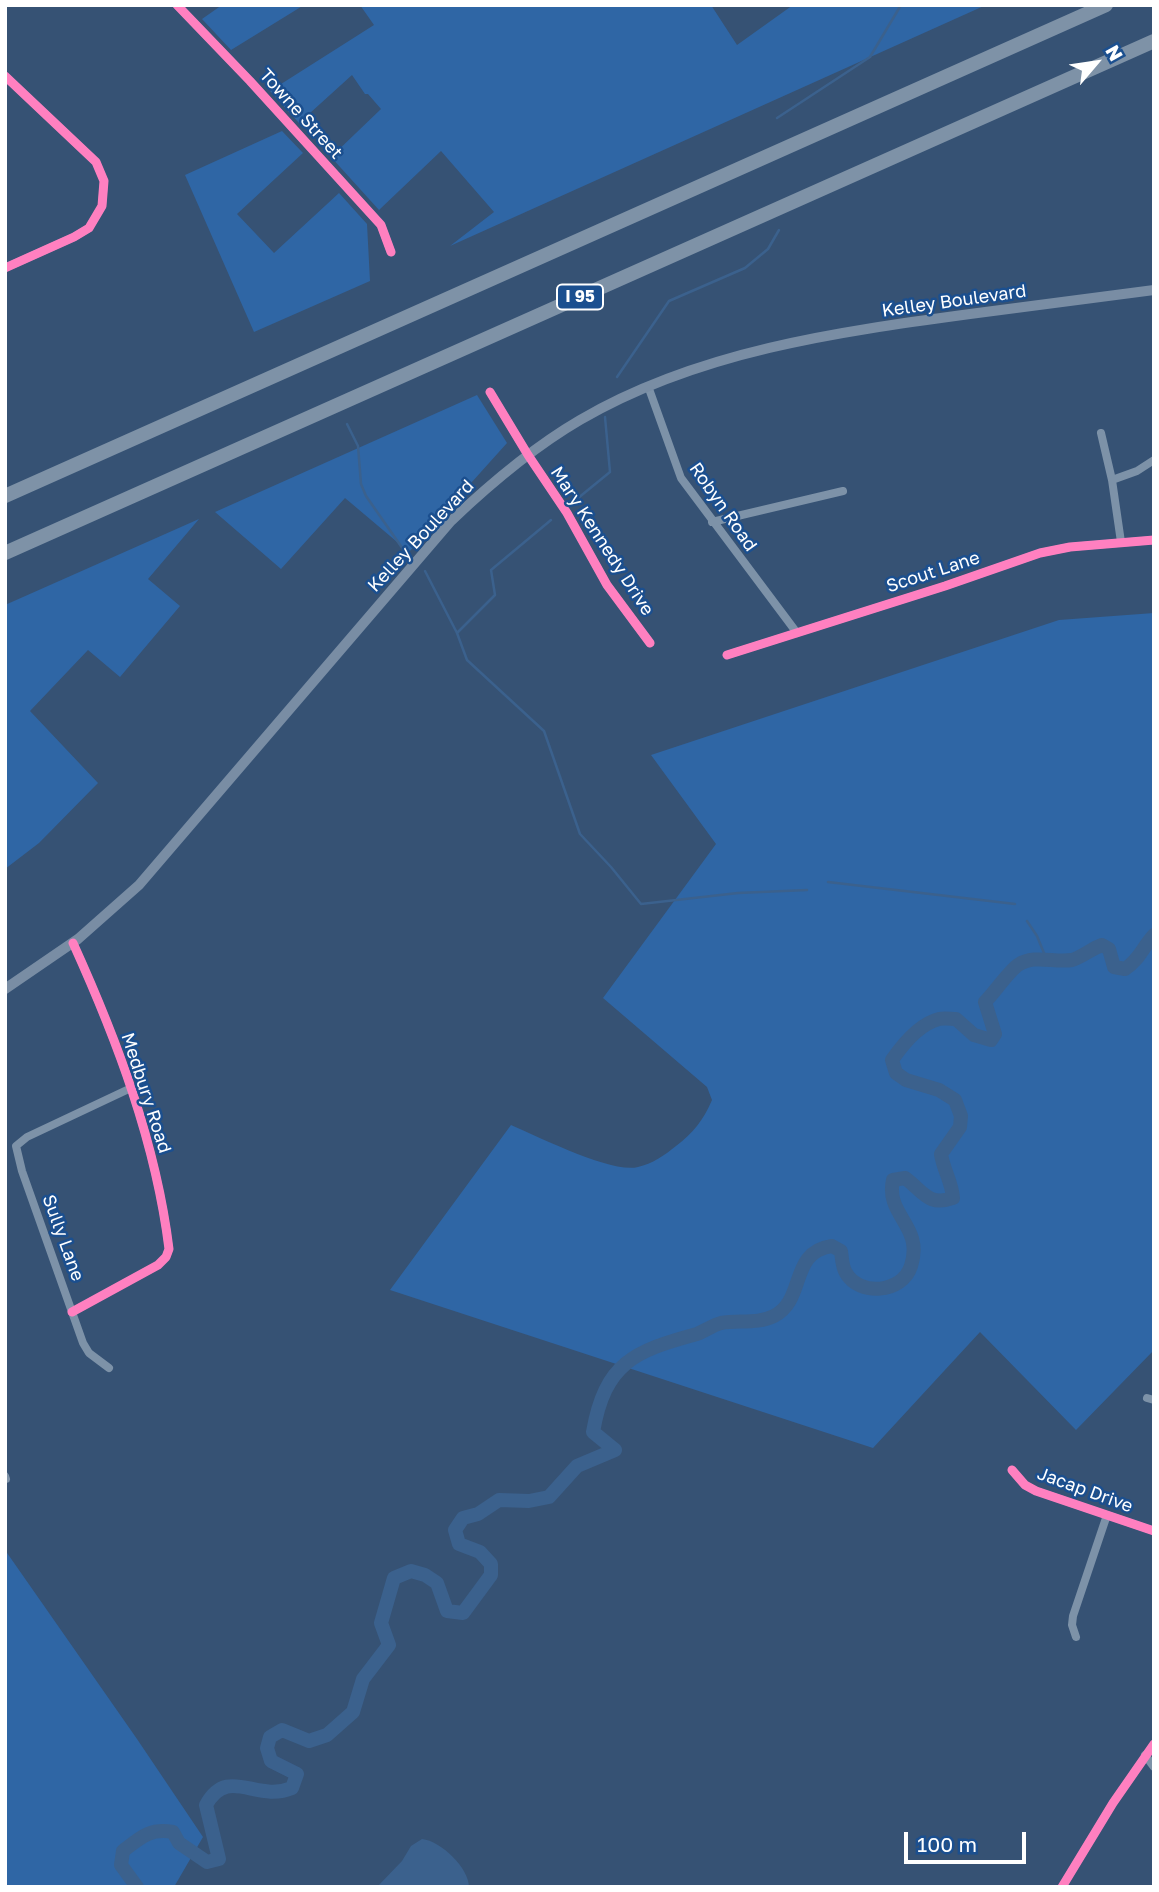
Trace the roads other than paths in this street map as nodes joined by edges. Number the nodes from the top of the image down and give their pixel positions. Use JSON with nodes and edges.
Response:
{"nodes":[{"id":1,"x":177,"y":5,"type":"edge"},
{"id":2,"x":1106,"y":5,"type":"edge"},
{"id":3,"x":1154,"y":41,"type":"edge"},
{"id":4,"x":5,"y":76,"type":"edge"},
{"id":5,"x":391,"y":252,"type":"dead end"},
{"id":6,"x":5,"y":268,"type":"edge"},
{"id":7,"x":1154,"y":290,"type":"edge"},
{"id":8,"x":648,"y":386,"type":"junction"},
{"id":9,"x":490,"y":392,"type":"dead end"},
{"id":10,"x":1101,"y":433,"type":"dead end"},
{"id":11,"x":528,"y":455,"type":"junction"},
{"id":12,"x":1154,"y":460,"type":"edge"},
{"id":13,"x":1112,"y":480,"type":"junction"},
{"id":14,"x":844,"y":491,"type":"dead end"},
{"id":15,"x":5,"y":496,"type":"edge"},
{"id":16,"x":712,"y":522,"type":"junction"},
{"id":17,"x":1154,"y":540,"type":"edge"},
{"id":18,"x":1121,"y":542,"type":"junction"},
{"id":19,"x":5,"y":553,"type":"edge"},
{"id":20,"x":797,"y":633,"type":"junction"},
{"id":21,"x":650,"y":643,"type":"dead end"},
{"id":22,"x":727,"y":655,"type":"dead end"},
{"id":23,"x":73,"y":943,"type":"junction"},
{"id":24,"x":5,"y":989,"type":"edge"},
{"id":25,"x":131,"y":1088,"type":"junction"},
{"id":26,"x":72,"y":1312,"type":"junction"},
{"id":27,"x":109,"y":1368,"type":"dead end"},
{"id":28,"x":1012,"y":1470,"type":"dead end"},
{"id":29,"x":1107,"y":1515,"type":"junction"},
{"id":30,"x":1154,"y":1531,"type":"edge"},
{"id":31,"x":1076,"y":1637,"type":"dead end"},
{"id":32,"x":1154,"y":1744,"type":"edge"},
{"id":33,"x":1145,"y":1755,"type":"junction"},
{"id":34,"x":1154,"y":1767,"type":"edge"},
{"id":35,"x":1062,"y":1887,"type":"edge"}],
"edges":[{"from":1,"to":5,"type":"street","name":"Towne Street"},
{"from":2,"to":15,"type":"highway"},
{"from":3,"to":19,"type":"highway","number":"I 95"},
{"from":4,"to":6,"type":"street"},
{"from":7,"to":8,"type":"main road","name":"Kelley Boulevard"},
{"from":8,"to":11,"type":"main road","name":"Kelley Boulevard"},
{"from":8,"to":16,"type":"street","name":"Robyn Road"},
{"from":9,"to":11,"type":"street"},
{"from":10,"to":13,"type":"street"},
{"from":11,"to":21,"type":"street","name":"Mary Kennedy Drive"},
{"from":11,"to":23,"type":"main road","name":"Kelley Boulevard"},
{"from":12,"to":13,"type":"street"},
{"from":13,"to":18,"type":"street"},
{"from":14,"to":16,"type":"street"},
{"from":16,"to":20,"type":"street","name":"Robyn Road"},
{"from":17,"to":18,"type":"street","name":"Scout Lane"},
{"from":18,"to":20,"type":"street","name":"Scout Lane"},
{"from":20,"to":22,"type":"street","name":"Scout Lane"},
{"from":23,"to":24,"type":"main road","name":"Kelley Boulevard"},
{"from":23,"to":25,"type":"street","name":"Medbury Road"},
{"from":25,"to":26,"type":"street","name":"Medbury Road"},
{"from":25,"to":26,"type":"street","name":"Sully Lane"},
{"from":26,"to":27,"type":"street","name":"Sully Lane"},
{"from":28,"to":29,"type":"street","name":"Jacap Drive"},
{"from":29,"to":30,"type":"street","name":"Jacap Drive"},
{"from":29,"to":31,"type":"street"},
{"from":32,"to":33,"type":"street"},
{"from":33,"to":34,"type":"street"},
{"from":33,"to":35,"type":"street"}]}
